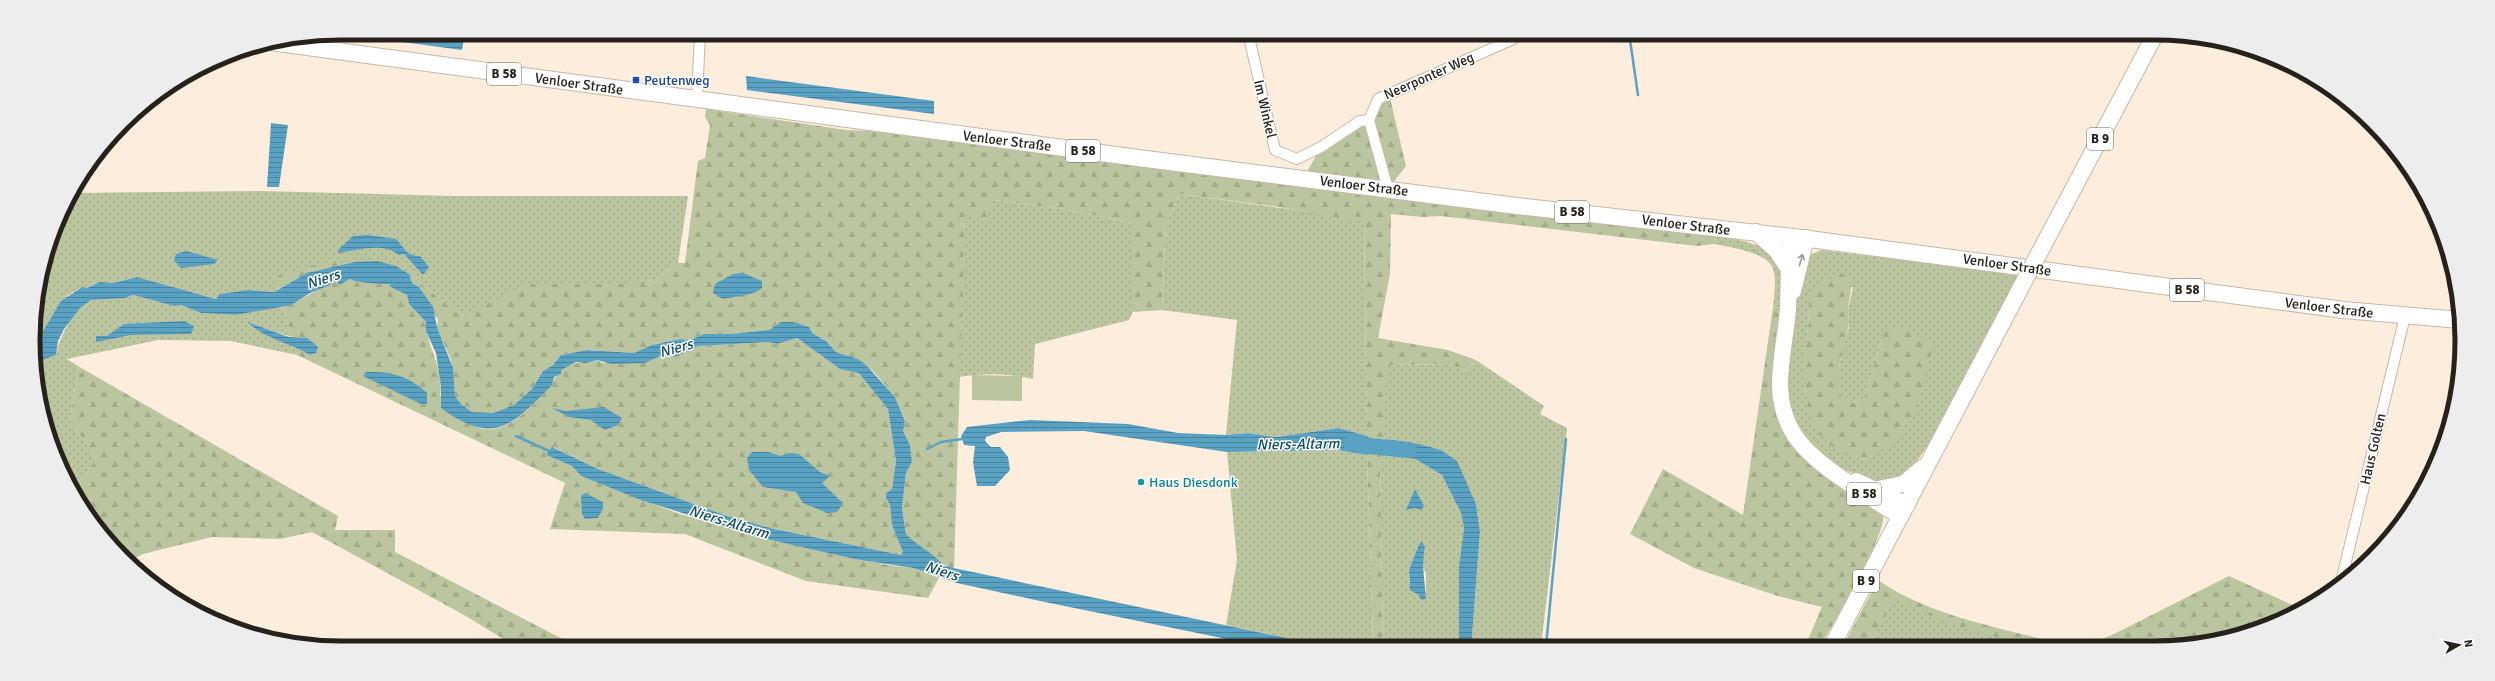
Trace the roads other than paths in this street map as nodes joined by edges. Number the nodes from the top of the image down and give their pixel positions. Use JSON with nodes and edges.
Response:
{"nodes":[{"id":1,"x":700,"y":40,"type":"edge"},
{"id":2,"x":1250,"y":40,"type":"edge"},
{"id":3,"x":1511,"y":40,"type":"edge"},
{"id":4,"x":2152,"y":40,"type":"edge"},
{"id":5,"x":312,"y":42,"type":"edge"},
{"id":6,"x":697,"y":98,"type":"junction"},
{"id":7,"x":1370,"y":120,"type":"junction"},
{"id":8,"x":1388,"y":189,"type":"junction"},
{"id":9,"x":1756,"y":232,"type":"junction"},
{"id":10,"x":1799,"y":238,"type":"junction"},
{"id":11,"x":1787,"y":266,"type":"junction"},
{"id":12,"x":1788,"y":308,"type":"junction"},
{"id":13,"x":2405,"y":316,"type":"junction"},
{"id":14,"x":2454,"y":320,"type":"edge"},
{"id":15,"x":1928,"y":463,"type":"junction"},
{"id":16,"x":1829,"y":470,"type":"junction"},
{"id":17,"x":1878,"y":489,"type":"junction"},
{"id":18,"x":1904,"y":510,"type":"junction"},
{"id":19,"x":2343,"y":574,"type":"edge"},
{"id":20,"x":1835,"y":641,"type":"edge"}],
"edges":[{"from":1,"to":6,"type":"street"},
{"from":2,"to":7,"type":"street","name":"Im Winkel"},
{"from":3,"to":7,"type":"street","name":"Neerponter Weg"},
{"from":4,"to":15,"type":"main road","number":"B 9","bridge":true},
{"from":5,"to":6,"type":"main road","name":"Venloer Straße","number":"B 58"},
{"from":6,"to":8,"type":"main road","name":"Venloer Straße","number":"B 58"},
{"from":7,"to":8,"type":"street"},
{"from":8,"to":9,"type":"main road","name":"Venloer Straße","number":"B 58"},
{"from":9,"to":10,"type":"main road","name":"Venloer Straße","number":"B 58"},
{"from":9,"to":11,"type":"main road"},
{"from":10,"to":11,"type":"main road","number":"B 58"},
{"from":12,"to":10,"type":"main road","number":"B 58","one_way":true},
{"from":10,"to":13,"type":"main road","name":"Venloer Straße","number":"B 58"},
{"from":11,"to":12,"type":"main road","number":"B 58"},
{"from":12,"to":16,"type":"main road","number":"B 58"},
{"from":13,"to":14,"type":"main road","name":"Venloer Straße","number":"B 58"},
{"from":13,"to":19,"type":"street","name":"Haus Golten"},
{"from":15,"to":17,"type":"main road"},
{"from":15,"to":18,"type":"main road","number":"B 9"},
{"from":16,"to":17,"type":"main road","number":"B 58"},
{"from":16,"to":18,"type":"main road","number":"B 58"},
{"from":17,"to":18,"type":"main road","number":"B 58"},
{"from":18,"to":20,"type":"main road","number":"B 9"}]}
